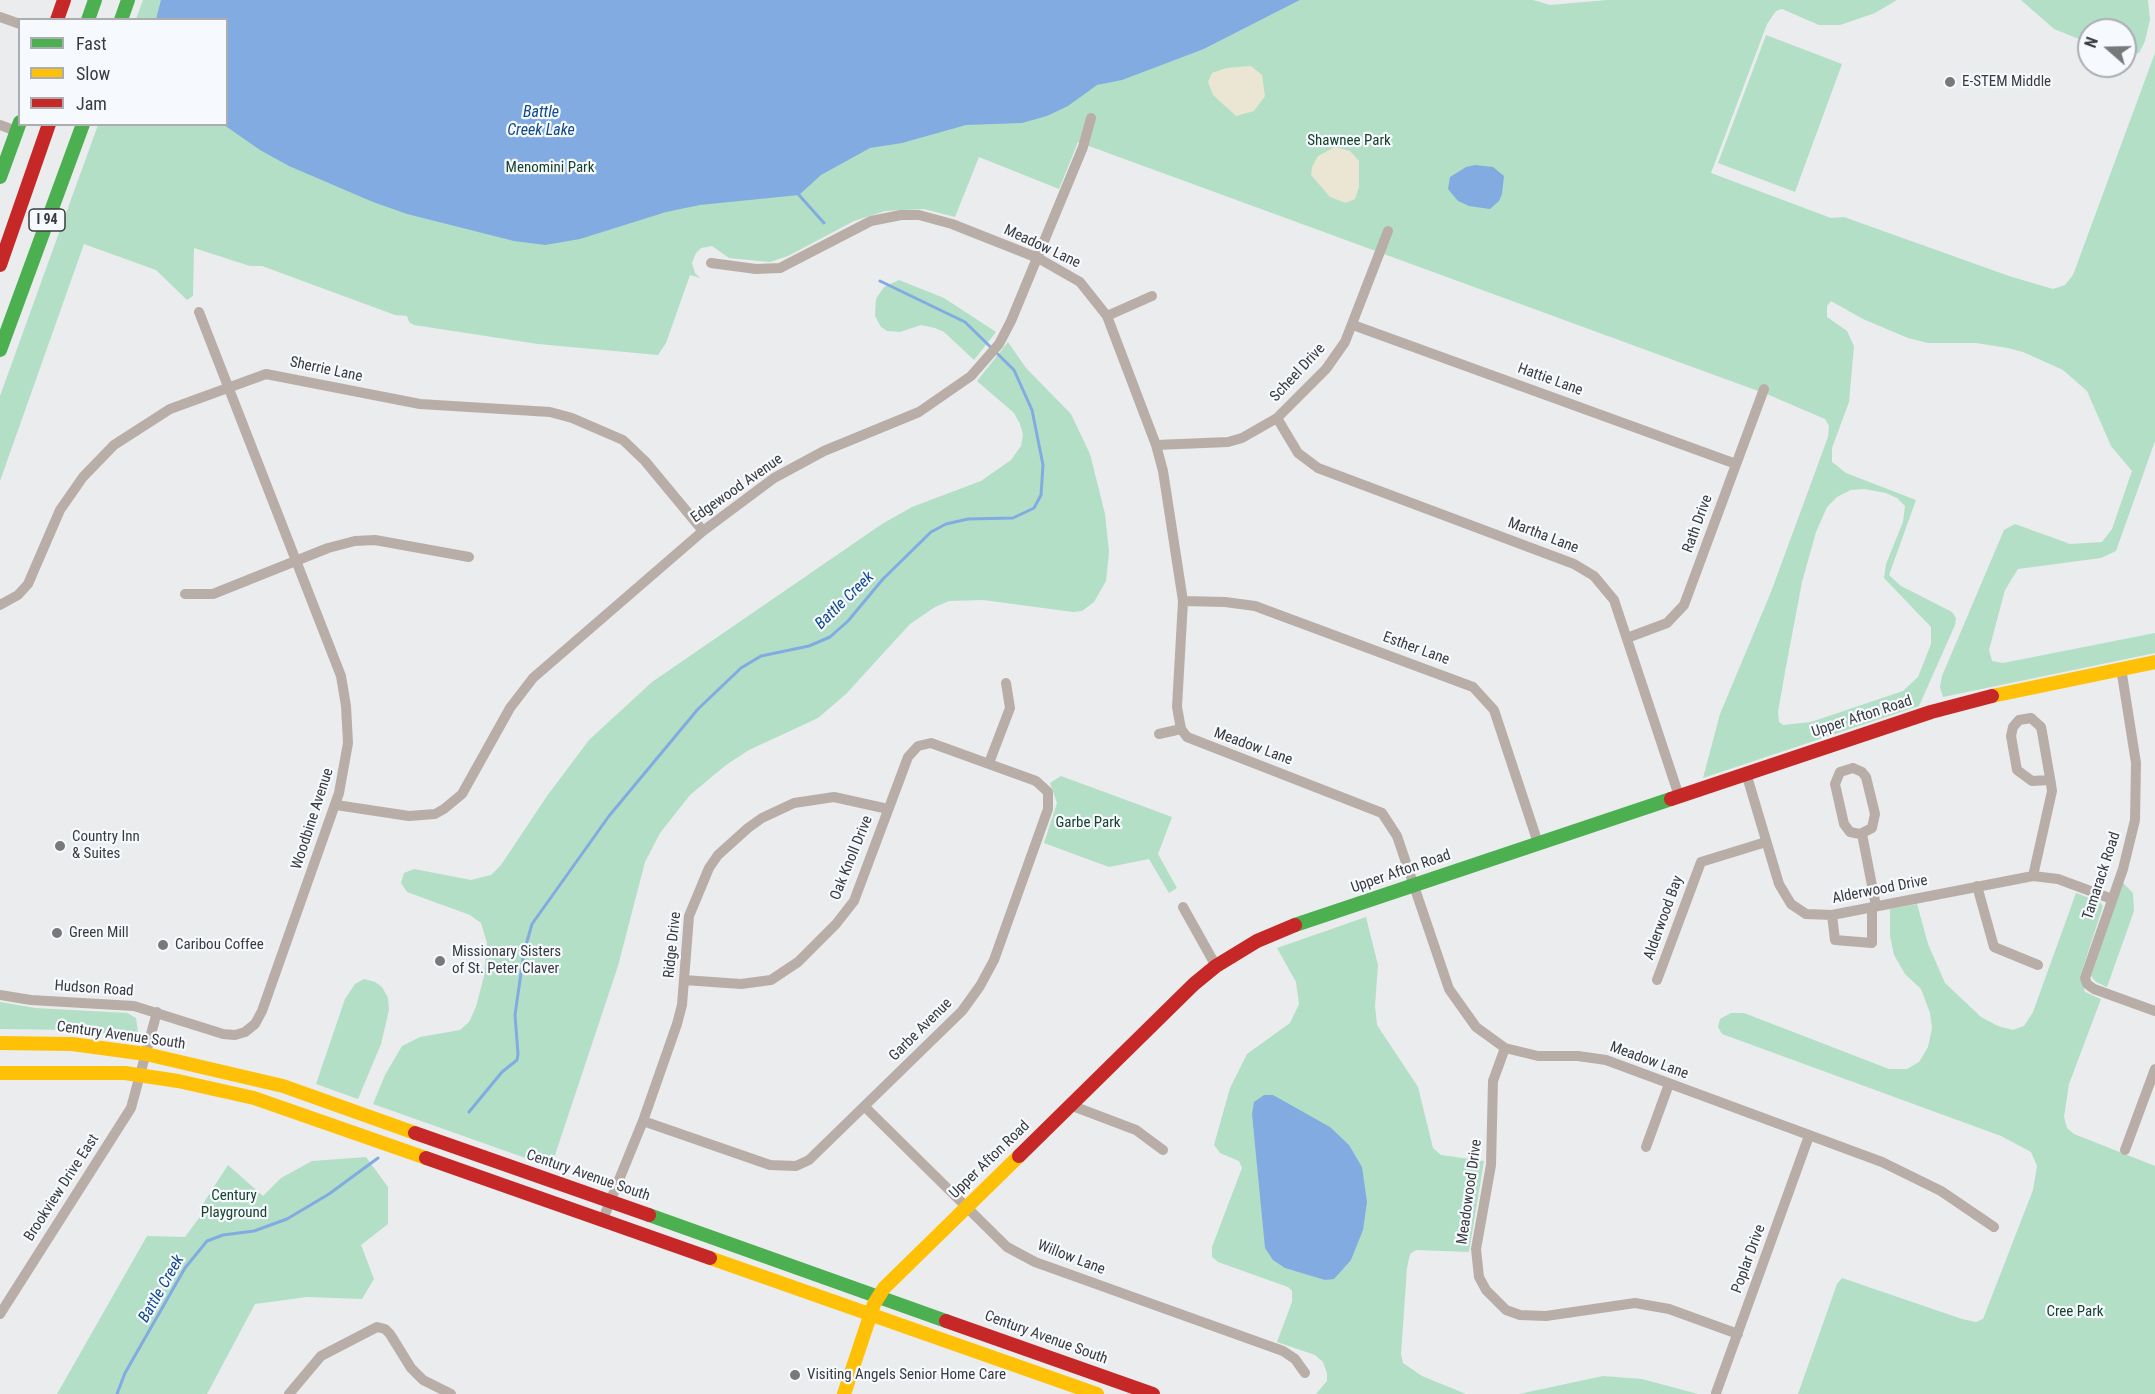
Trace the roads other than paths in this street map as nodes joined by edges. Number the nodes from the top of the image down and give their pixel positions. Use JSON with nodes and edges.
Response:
{"nodes":[{"id":1,"x":64,"y":0,"type":"edge"},
{"id":2,"x":95,"y":0,"type":"edge"},
{"id":3,"x":128,"y":0,"type":"edge"},
{"id":4,"x":0,"y":17,"type":"edge"},
{"id":5,"x":58,"y":18,"type":"edge"},
{"id":6,"x":89,"y":18,"type":"edge"},
{"id":7,"x":122,"y":18,"type":"edge"},
{"id":8,"x":18,"y":23,"type":"edge"},
{"id":9,"x":1091,"y":118,"type":"dead end"},
{"id":10,"x":0,"y":125,"type":"edge"},
{"id":11,"x":48,"y":126,"type":"edge"},
{"id":12,"x":82,"y":126,"type":"edge"},
{"id":13,"x":18,"y":127,"type":"edge"},
{"id":14,"x":0,"y":177,"type":"edge"},
{"id":15,"x":1388,"y":231,"type":"dead end"},
{"id":16,"x":1038,"y":258,"type":"junction"},
{"id":17,"x":711,"y":263,"type":"dead end"},
{"id":18,"x":0,"y":265,"type":"edge"},
{"id":19,"x":1152,"y":296,"type":"dead end"},
{"id":20,"x":199,"y":312,"type":"dead end"},
{"id":21,"x":1107,"y":316,"type":"junction"},
{"id":22,"x":1353,"y":325,"type":"junction"},
{"id":23,"x":0,"y":350,"type":"edge"},
{"id":24,"x":227,"y":387,"type":"junction"},
{"id":25,"x":1764,"y":389,"type":"dead end"},
{"id":26,"x":1277,"y":418,"type":"junction"},
{"id":27,"x":1156,"y":445,"type":"junction"},
{"id":28,"x":1736,"y":464,"type":"junction"},
{"id":29,"x":703,"y":531,"type":"junction"},
{"id":30,"x":469,"y":557,"type":"dead end"},
{"id":31,"x":296,"y":561,"type":"junction"},
{"id":32,"x":185,"y":594,"type":"dead end"},
{"id":33,"x":1183,"y":601,"type":"junction"},
{"id":34,"x":0,"y":605,"type":"edge"},
{"id":35,"x":1627,"y":638,"type":"junction"},
{"id":36,"x":2155,"y":662,"type":"edge"},
{"id":37,"x":2121,"y":668,"type":"junction"},
{"id":38,"x":1006,"y":683,"type":"dead end"},
{"id":39,"x":1180,"y":729,"type":"junction"},
{"id":40,"x":1158,"y":734,"type":"dead end"},
{"id":41,"x":989,"y":763,"type":"junction"},
{"id":42,"x":1746,"y":773,"type":"junction"},
{"id":43,"x":2050,"y":780,"type":"junction"},
{"id":44,"x":1679,"y":796,"type":"junction"},
{"id":45,"x":336,"y":804,"type":"junction"},
{"id":46,"x":888,"y":809,"type":"junction"},
{"id":47,"x":1862,"y":834,"type":"junction"},
{"id":48,"x":1766,"y":842,"type":"junction"},
{"id":49,"x":1538,"y":843,"type":"junction"},
{"id":50,"x":2033,"y":876,"type":"junction"},
{"id":51,"x":1414,"y":885,"type":"junction"},
{"id":52,"x":1977,"y":886,"type":"junction"},
{"id":53,"x":2112,"y":899,"type":"junction"},
{"id":54,"x":1874,"y":906,"type":"junction"},
{"id":55,"x":1183,"y":907,"type":"dead end"},
{"id":56,"x":1832,"y":915,"type":"junction"},
{"id":57,"x":2038,"y":965,"type":"dead end"},
{"id":58,"x":1216,"y":966,"type":"junction"},
{"id":59,"x":684,"y":980,"type":"junction"},
{"id":60,"x":1657,"y":980,"type":"dead end"},
{"id":61,"x":0,"y":995,"type":"edge"},
{"id":62,"x":2155,"y":1011,"type":"edge"},
{"id":63,"x":157,"y":1012,"type":"junction"},
{"id":64,"x":0,"y":1043,"type":"edge"},
{"id":65,"x":1505,"y":1048,"type":"junction"},
{"id":66,"x":146,"y":1053,"type":"junction"},
{"id":67,"x":2155,"y":1069,"type":"edge"},
{"id":68,"x":0,"y":1073,"type":"edge"},
{"id":69,"x":141,"y":1075,"type":"junction"},
{"id":70,"x":1669,"y":1084,"type":"junction"},
{"id":71,"x":1070,"y":1105,"type":"junction"},
{"id":72,"x":865,"y":1107,"type":"junction"},
{"id":73,"x":643,"y":1121,"type":"junction"},
{"id":74,"x":1809,"y":1136,"type":"junction"},
{"id":75,"x":1646,"y":1147,"type":"dead end"},
{"id":76,"x":1163,"y":1150,"type":"dead end"},
{"id":77,"x":2125,"y":1150,"type":"dead end"},
{"id":78,"x":610,"y":1201,"type":"junction"},
{"id":79,"x":965,"y":1208,"type":"junction"},
{"id":80,"x":603,"y":1219,"type":"junction"},
{"id":81,"x":1994,"y":1227,"type":"dead end"},
{"id":82,"x":878,"y":1296,"type":"junction"},
{"id":83,"x":871,"y":1312,"type":"junction"},
{"id":84,"x":0,"y":1314,"type":"edge"},
{"id":85,"x":1738,"y":1334,"type":"junction"},
{"id":86,"x":1305,"y":1374,"type":"dead end"},
{"id":87,"x":1716,"y":1393,"type":"edge"},
{"id":88,"x":289,"y":1394,"type":"edge"},
{"id":89,"x":451,"y":1394,"type":"edge"},
{"id":90,"x":844,"y":1394,"type":"edge"},
{"id":91,"x":1097,"y":1394,"type":"edge"},
{"id":92,"x":1153,"y":1394,"type":"edge"}],
"edges":[{"from":1,"to":5,"type":"main road"},
{"from":2,"to":6,"type":"main road"},
{"from":3,"to":7,"type":"main road"},
{"from":4,"to":8,"type":"street"},
{"from":9,"to":16,"type":"street","name":"Edgewood Avenue"},
{"from":10,"to":13,"type":"street"},
{"from":11,"to":18,"type":"main road","number":"I 94"},
{"from":12,"to":23,"type":"main road","number":"I 94"},
{"from":13,"to":14,"type":"main road"},
{"from":15,"to":22,"type":"street","name":"Scheel Drive"},
{"from":16,"to":17,"type":"street","name":"Meadow Lane"},
{"from":16,"to":21,"type":"street","name":"Meadow Lane"},
{"from":16,"to":29,"type":"street","name":"Edgewood Avenue"},
{"from":19,"to":21,"type":"street"},
{"from":20,"to":24,"type":"street","name":"Woodbine Avenue"},
{"from":21,"to":27,"type":"street","name":"Meadow Lane"},
{"from":22,"to":26,"type":"street","name":"Scheel Drive"},
{"from":22,"to":28,"type":"street","name":"Hattie Lane"},
{"from":24,"to":29,"type":"street","name":"Sherrie Lane"},
{"from":24,"to":31,"type":"street","name":"Woodbine Avenue"},
{"from":24,"to":34,"type":"street","name":"Sherrie Lane"},
{"from":25,"to":28,"type":"street","name":"Rath Drive"},
{"from":26,"to":27,"type":"street","name":"Scheel Drive"},
{"from":26,"to":35,"type":"street","name":"Martha Lane"},
{"from":27,"to":33,"type":"street","name":"Meadow Lane"},
{"from":28,"to":35,"type":"street","name":"Rath Drive"},
{"from":29,"to":45,"type":"street","name":"Edgewood Avenue"},
{"from":30,"to":31,"type":"street"},
{"from":31,"to":32,"type":"street"},
{"from":31,"to":45,"type":"street","name":"Woodbine Avenue"},
{"from":33,"to":39,"type":"street","name":"Meadow Lane"},
{"from":33,"to":49,"type":"street","name":"Esther Lane"},
{"from":35,"to":44,"type":"street","name":"Martha Lane"},
{"from":36,"to":37,"type":"main road","name":"Upper Afton Road"},
{"from":37,"to":42,"type":"main road","name":"Upper Afton Road"},
{"from":37,"to":53,"type":"street","name":"Tamarack Road"},
{"from":38,"to":41,"type":"street"},
{"from":39,"to":40,"type":"street"},
{"from":39,"to":51,"type":"street","name":"Meadow Lane"},
{"from":41,"to":46,"type":"street","name":"Oak Knoll Drive"},
{"from":41,"to":72,"type":"street","name":"Garbe Avenue"},
{"from":42,"to":44,"type":"main road","name":"Upper Afton Road"},
{"from":42,"to":48,"type":"street","name":"Alderwood Drive"},
{"from":43,"to":43,"type":"street"},
{"from":43,"to":50,"type":"street"},
{"from":44,"to":49,"type":"main road","name":"Upper Afton Road"},
{"from":45,"to":63,"type":"street","name":"Woodbine Avenue"},
{"from":46,"to":59,"type":"street","name":"Oak Knoll Drive"},
{"from":46,"to":59,"type":"street","name":"Ridge Drive"},
{"from":47,"to":47,"type":"street"},
{"from":47,"to":54,"type":"street"},
{"from":48,"to":56,"type":"street","name":"Alderwood Drive"},
{"from":48,"to":60,"type":"street","name":"Alderwood Bay"},
{"from":49,"to":51,"type":"main road","name":"Upper Afton Road"},
{"from":50,"to":52,"type":"street","name":"Alderwood Drive"},
{"from":50,"to":53,"type":"street","name":"Alderwood Drive"},
{"from":51,"to":58,"type":"main road","name":"Upper Afton Road"},
{"from":51,"to":65,"type":"street","name":"Meadow Lane"},
{"from":52,"to":54,"type":"street","name":"Alderwood Drive"},
{"from":52,"to":57,"type":"street"},
{"from":53,"to":62,"type":"street","name":"Tamarack Road"},
{"from":54,"to":56,"type":"street","name":"Alderwood Drive"},
{"from":54,"to":56,"type":"street"},
{"from":55,"to":58,"type":"street"},
{"from":58,"to":71,"type":"main road","name":"Upper Afton Road"},
{"from":59,"to":73,"type":"street","name":"Ridge Drive"},
{"from":61,"to":63,"type":"street","name":"Hudson Road"},
{"from":63,"to":66,"type":"street"},
{"from":64,"to":66,"type":"main road","name":"Century Avenue South"},
{"from":65,"to":70,"type":"street","name":"Meadow Lane"},
{"from":65,"to":85,"type":"street","name":"Meadowood Drive"},
{"from":66,"to":69,"type":"street"},
{"from":66,"to":78,"type":"main road","name":"Century Avenue South"},
{"from":67,"to":77,"type":"street"},
{"from":68,"to":69,"type":"main road"},
{"from":69,"to":80,"type":"main road"},
{"from":69,"to":84,"type":"street","name":"Brookview Drive East"},
{"from":70,"to":74,"type":"street","name":"Meadow Lane"},
{"from":70,"to":75,"type":"street"},
{"from":71,"to":76,"type":"street"},
{"from":71,"to":79,"type":"main road","name":"Upper Afton Road"},
{"from":72,"to":73,"type":"street","name":"Garbe Avenue"},
{"from":72,"to":79,"type":"street","name":"Willow Lane"},
{"from":73,"to":78,"type":"street","name":"Ridge Drive"},
{"from":74,"to":81,"type":"street","name":"Meadow Lane"},
{"from":74,"to":85,"type":"street","name":"Poplar Drive"},
{"from":78,"to":80,"type":"street","name":"Ridge Drive"},
{"from":78,"to":82,"type":"main road","name":"Century Avenue South"},
{"from":79,"to":82,"type":"main road","name":"Upper Afton Road"},
{"from":79,"to":86,"type":"street","name":"Willow Lane"},
{"from":80,"to":83,"type":"main road"},
{"from":82,"to":83,"type":"main road","name":"Upper Afton Road"},
{"from":82,"to":92,"type":"main road","name":"Century Avenue South"},
{"from":83,"to":90,"type":"main road","name":"Upper Afton Road"},
{"from":83,"to":91,"type":"main road"},
{"from":85,"to":87,"type":"street","name":"Poplar Drive"},
{"from":88,"to":89,"type":"street"}]}
